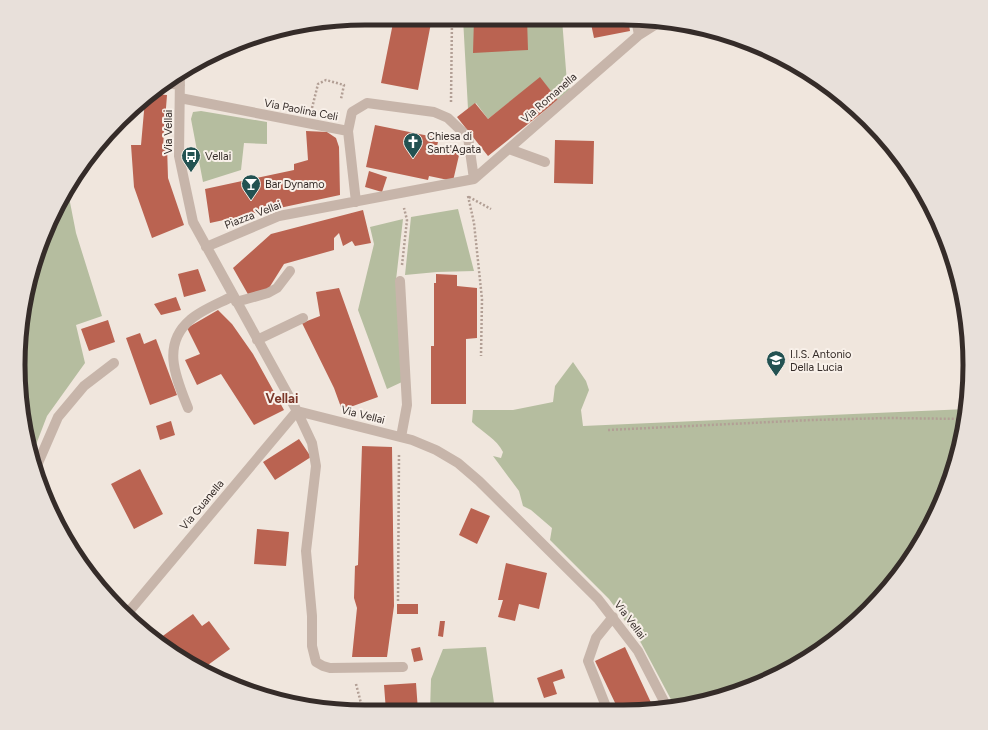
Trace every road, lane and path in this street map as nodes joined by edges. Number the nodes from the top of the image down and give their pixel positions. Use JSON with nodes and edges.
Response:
{"nodes":[{"id":1,"x":452,"y":25,"type":"edge"},
{"id":2,"x":637,"y":26,"type":"edge"},
{"id":3,"x":652,"y":27,"type":"edge"},
{"id":4,"x":639,"y":35,"type":"junction"},
{"id":5,"x":180,"y":80,"type":"edge"},
{"id":6,"x":173,"y":84,"type":"edge"},
{"id":7,"x":344,"y":84,"type":"dead end"},
{"id":8,"x":180,"y":85,"type":"junction"},
{"id":9,"x":180,"y":98,"type":"junction"},
{"id":10,"x":448,"y":118,"type":"junction"},
{"id":11,"x":308,"y":124,"type":"junction"},
{"id":12,"x":348,"y":131,"type":"junction"},
{"id":13,"x":509,"y":149,"type":"junction"},
{"id":14,"x":545,"y":162,"type":"dead end"},
{"id":15,"x":474,"y":179,"type":"junction"},
{"id":16,"x":455,"y":183,"type":"junction"},
{"id":17,"x":401,"y":193,"type":"junction"},
{"id":18,"x":468,"y":197,"type":"junction"},
{"id":19,"x":356,"y":202,"type":"junction"},
{"id":20,"x":491,"y":209,"type":"dead end"},
{"id":21,"x":206,"y":247,"type":"junction"},
{"id":22,"x":290,"y":271,"type":"dead end"},
{"id":23,"x":400,"y":281,"type":"joint"},
{"id":24,"x":235,"y":299,"type":"junction"},
{"id":25,"x":303,"y":318,"type":"dead end"},
{"id":26,"x":257,"y":340,"type":"junction"},
{"id":27,"x":482,"y":356,"type":"dead end"},
{"id":28,"x":114,"y":363,"type":"dead end"},
{"id":29,"x":188,"y":408,"type":"dead end"},
{"id":30,"x":297,"y":411,"type":"junction"},
{"id":31,"x":958,"y":419,"type":"edge"},
{"id":32,"x":608,"y":430,"type":"dead end"},
{"id":33,"x":401,"y":437,"type":"junction"},
{"id":34,"x":39,"y":460,"type":"edge"},
{"id":35,"x":398,"y":601,"type":"dead end"},
{"id":36,"x":130,"y":610,"type":"edge"},
{"id":37,"x":614,"y":617,"type":"junction"},
{"id":38,"x":403,"y":667,"type":"dead end"},
{"id":39,"x":353,"y":668,"type":"junction"},
{"id":40,"x":664,"y":702,"type":"edge"},
{"id":41,"x":362,"y":705,"type":"edge"},
{"id":42,"x":605,"y":705,"type":"edge"}],
"edges":[{"from":1,"to":10,"type":"path"},
{"from":2,"to":4,"type":"street"},
{"from":3,"to":4,"type":"street","name":"Via Romanella"},
{"from":4,"to":13,"type":"street","name":"Via Romanella"},
{"from":5,"to":8,"type":"street","name":"Via Vellai"},
{"from":6,"to":8,"type":"street"},
{"from":7,"to":11,"type":"path"},
{"from":8,"to":9,"type":"street","name":"Via Vellai"},
{"from":9,"to":11,"type":"street","name":"Via Paolina Celi"},
{"from":9,"to":21,"type":"street","name":"Via Vellai"},
{"from":10,"to":12,"type":"street","name":"Via Paolina Celi"},
{"from":10,"to":15,"type":"street","name":"Via Paolina Celi"},
{"from":11,"to":12,"type":"street","name":"Via Paolina Celi"},
{"from":12,"to":19,"type":"street"},
{"from":13,"to":14,"type":"street"},
{"from":13,"to":15,"type":"street","name":"Via Romanella"},
{"from":15,"to":16,"type":"street","name":"Piazza Vellai"},
{"from":16,"to":17,"type":"street","name":"Piazza Vellai"},
{"from":16,"to":18,"type":"path"},
{"from":17,"to":19,"type":"street","name":"Piazza Vellai"},
{"from":17,"to":23,"type":"path"},
{"from":18,"to":20,"type":"path"},
{"from":18,"to":27,"type":"path"},
{"from":19,"to":21,"type":"street","name":"Piazza Vellai"},
{"from":21,"to":24,"type":"street","name":"Via Vellai"},
{"from":22,"to":24,"type":"street"},
{"from":23,"to":33,"type":"street"},
{"from":24,"to":26,"type":"street","name":"Via Vellai"},
{"from":24,"to":29,"type":"street"},
{"from":25,"to":26,"type":"street"},
{"from":26,"to":30,"type":"street","name":"Via Vellai"},
{"from":28,"to":34,"type":"street"},
{"from":30,"to":33,"type":"street","name":"Via Vellai"},
{"from":30,"to":36,"type":"street","name":"Via Guanella"},
{"from":30,"to":39,"type":"street"},
{"from":31,"to":32,"type":"path"},
{"from":33,"to":35,"type":"path"},
{"from":33,"to":37,"type":"street","name":"Via Vellai"},
{"from":37,"to":40,"type":"street","name":"Via Vellai"},
{"from":37,"to":42,"type":"street"},
{"from":38,"to":39,"type":"street"},
{"from":39,"to":41,"type":"path"}]}
